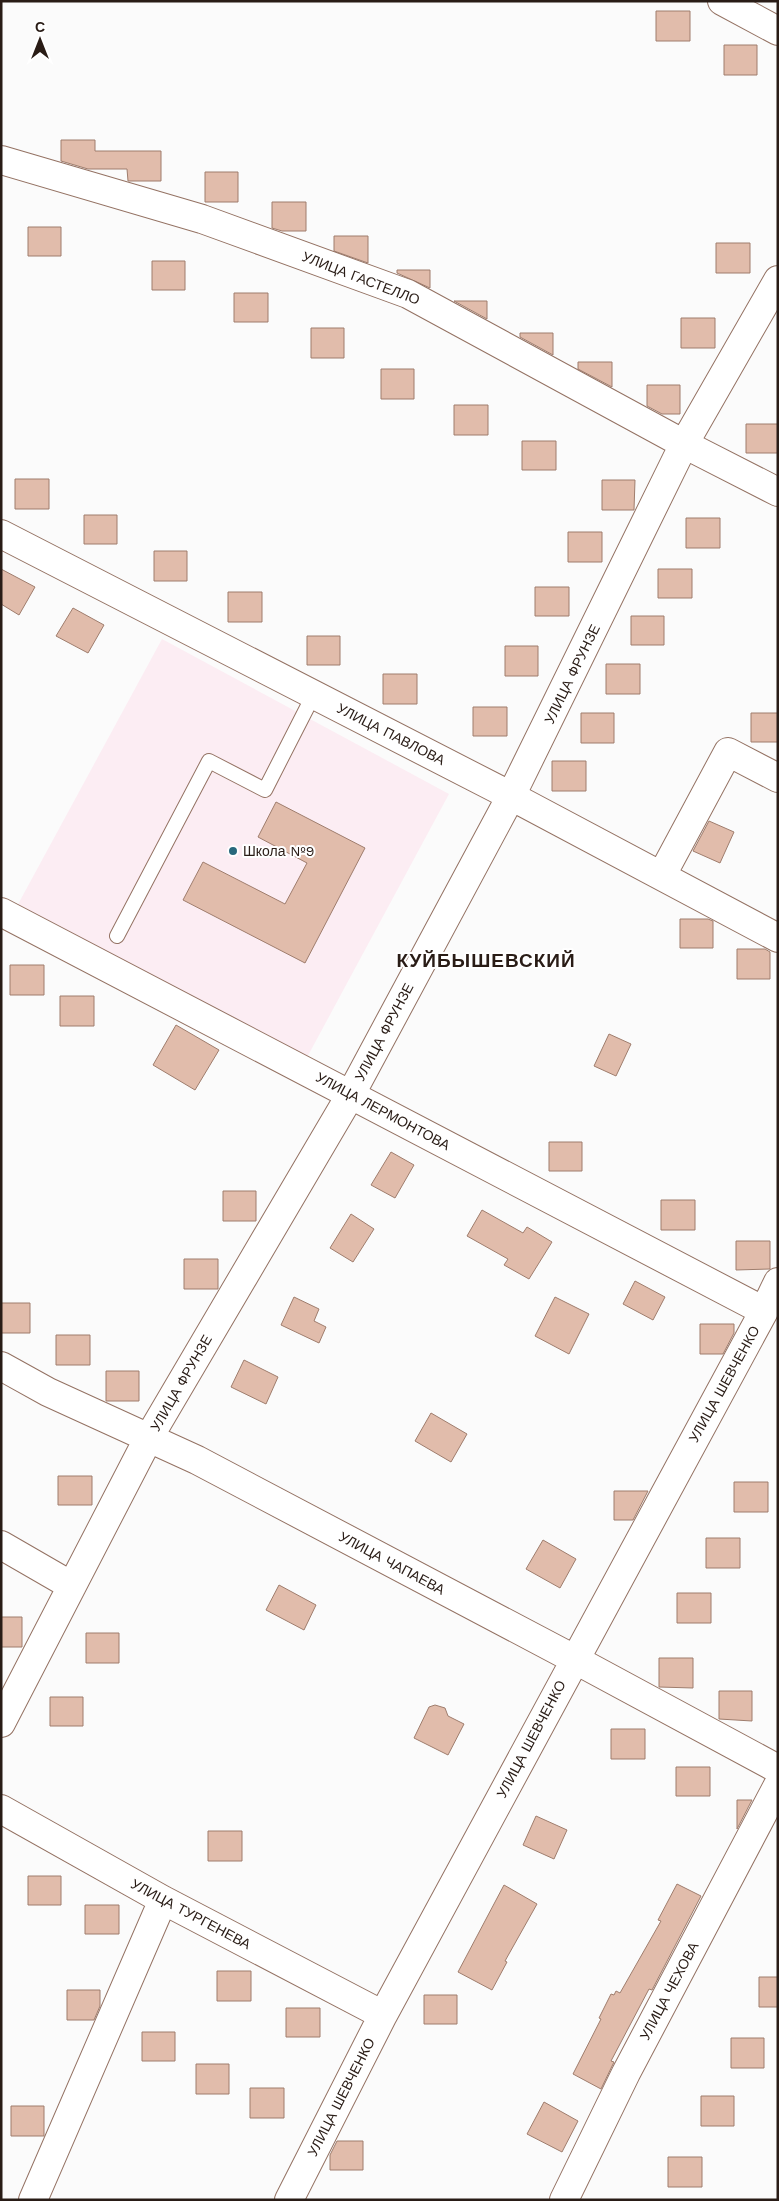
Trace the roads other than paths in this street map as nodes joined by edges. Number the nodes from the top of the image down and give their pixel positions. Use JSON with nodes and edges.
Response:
{"nodes":[{"id":1,"x":722,"y":1,"type":"edge"},
{"id":2,"x":778,"y":31,"type":"edge"},
{"id":3,"x":1,"y":160,"type":"edge"},
{"id":4,"x":778,"y":280,"type":"edge"},
{"id":5,"x":684,"y":444,"type":"junction"},
{"id":6,"x":778,"y":492,"type":"edge"},
{"id":7,"x":1,"y":534,"type":"edge"},
{"id":8,"x":314,"y":694,"type":"junction"},
{"id":9,"x":778,"y":778,"type":"edge"},
{"id":10,"x":512,"y":796,"type":"junction"},
{"id":11,"x":662,"y":875,"type":"junction"},
{"id":12,"x":1,"y":912,"type":"edge"},
{"id":13,"x":118,"y":936,"type":"dead end"},
{"id":14,"x":778,"y":938,"type":"edge"},
{"id":15,"x":351,"y":1094,"type":"junction"},
{"id":16,"x":778,"y":1282,"type":"edge"},
{"id":17,"x":764,"y":1311,"type":"junction"},
{"id":18,"x":1,"y":1366,"type":"edge"},
{"id":19,"x":148,"y":1439,"type":"junction"},
{"id":20,"x":1,"y":1545,"type":"edge"},
{"id":21,"x":72,"y":1586,"type":"junction"},
{"id":22,"x":574,"y":1659,"type":"junction"},
{"id":23,"x":1,"y":1722,"type":"edge"},
{"id":24,"x":778,"y":1769,"type":"edge"},
{"id":25,"x":778,"y":1785,"type":"edge"},
{"id":26,"x":1,"y":1809,"type":"edge"},
{"id":27,"x":163,"y":1900,"type":"junction"},
{"id":28,"x":383,"y":2015,"type":"junction"},
{"id":29,"x":33,"y":2200,"type":"edge"},
{"id":30,"x":289,"y":2200,"type":"edge"},
{"id":31,"x":564,"y":2200,"type":"edge"}],
"edges":[{"from":1,"to":2,"type":"street"},
{"from":3,"to":5,"type":"street","name":"УЛИЦА ГАСТЕЛЛО"},
{"from":4,"to":5,"type":"street","name":"УЛИЦА ФРУНЗЕ"},
{"from":5,"to":6,"type":"street","name":"УЛИЦА ГАСТЕЛЛО"},
{"from":5,"to":10,"type":"street","name":"УЛИЦА ФРУНЗЕ"},
{"from":7,"to":8,"type":"street","name":"УЛИЦА ПАВЛОВА"},
{"from":8,"to":10,"type":"street","name":"УЛИЦА ПАВЛОВА"},
{"from":8,"to":13,"type":"lane"},
{"from":9,"to":11,"type":"street"},
{"from":10,"to":11,"type":"street","name":"УЛИЦА ПАВЛОВА"},
{"from":10,"to":15,"type":"street","name":"УЛИЦА ФРУНЗЕ"},
{"from":11,"to":14,"type":"street","name":"УЛИЦА ПАВЛОВА"},
{"from":12,"to":15,"type":"street","name":"УЛИЦА ЛЕРМОНТОВА"},
{"from":15,"to":17,"type":"street","name":"УЛИЦА ЛЕРМОНТОВА"},
{"from":15,"to":19,"type":"street","name":"УЛИЦА ФРУНЗЕ"},
{"from":16,"to":17,"type":"street","name":"УЛИЦА ШЕВЧЕНКО"},
{"from":17,"to":22,"type":"street","name":"УЛИЦА ШЕВЧЕНКО"},
{"from":18,"to":19,"type":"street","name":"УЛИЦА ЧАПАЕВА"},
{"from":19,"to":21,"type":"street","name":"УЛИЦА ФРУНЗЕ"},
{"from":19,"to":22,"type":"street","name":"УЛИЦА ЧАПАЕВА"},
{"from":20,"to":21,"type":"street"},
{"from":21,"to":23,"type":"street","name":"УЛИЦА ФРУНЗЕ"},
{"from":22,"to":24,"type":"street","name":"УЛИЦА ЧАПАЕВА"},
{"from":22,"to":28,"type":"street","name":"УЛИЦА ШЕВЧЕНКО"},
{"from":25,"to":31,"type":"street","name":"УЛИЦА ЧЕХОВА"},
{"from":26,"to":27,"type":"street","name":"УЛИЦА ТУРГЕНЕВА"},
{"from":27,"to":28,"type":"street","name":"УЛИЦА ТУРГЕНЕВА"},
{"from":27,"to":29,"type":"street"},
{"from":28,"to":30,"type":"street","name":"УЛИЦА ШЕВЧЕНКО"}]}
